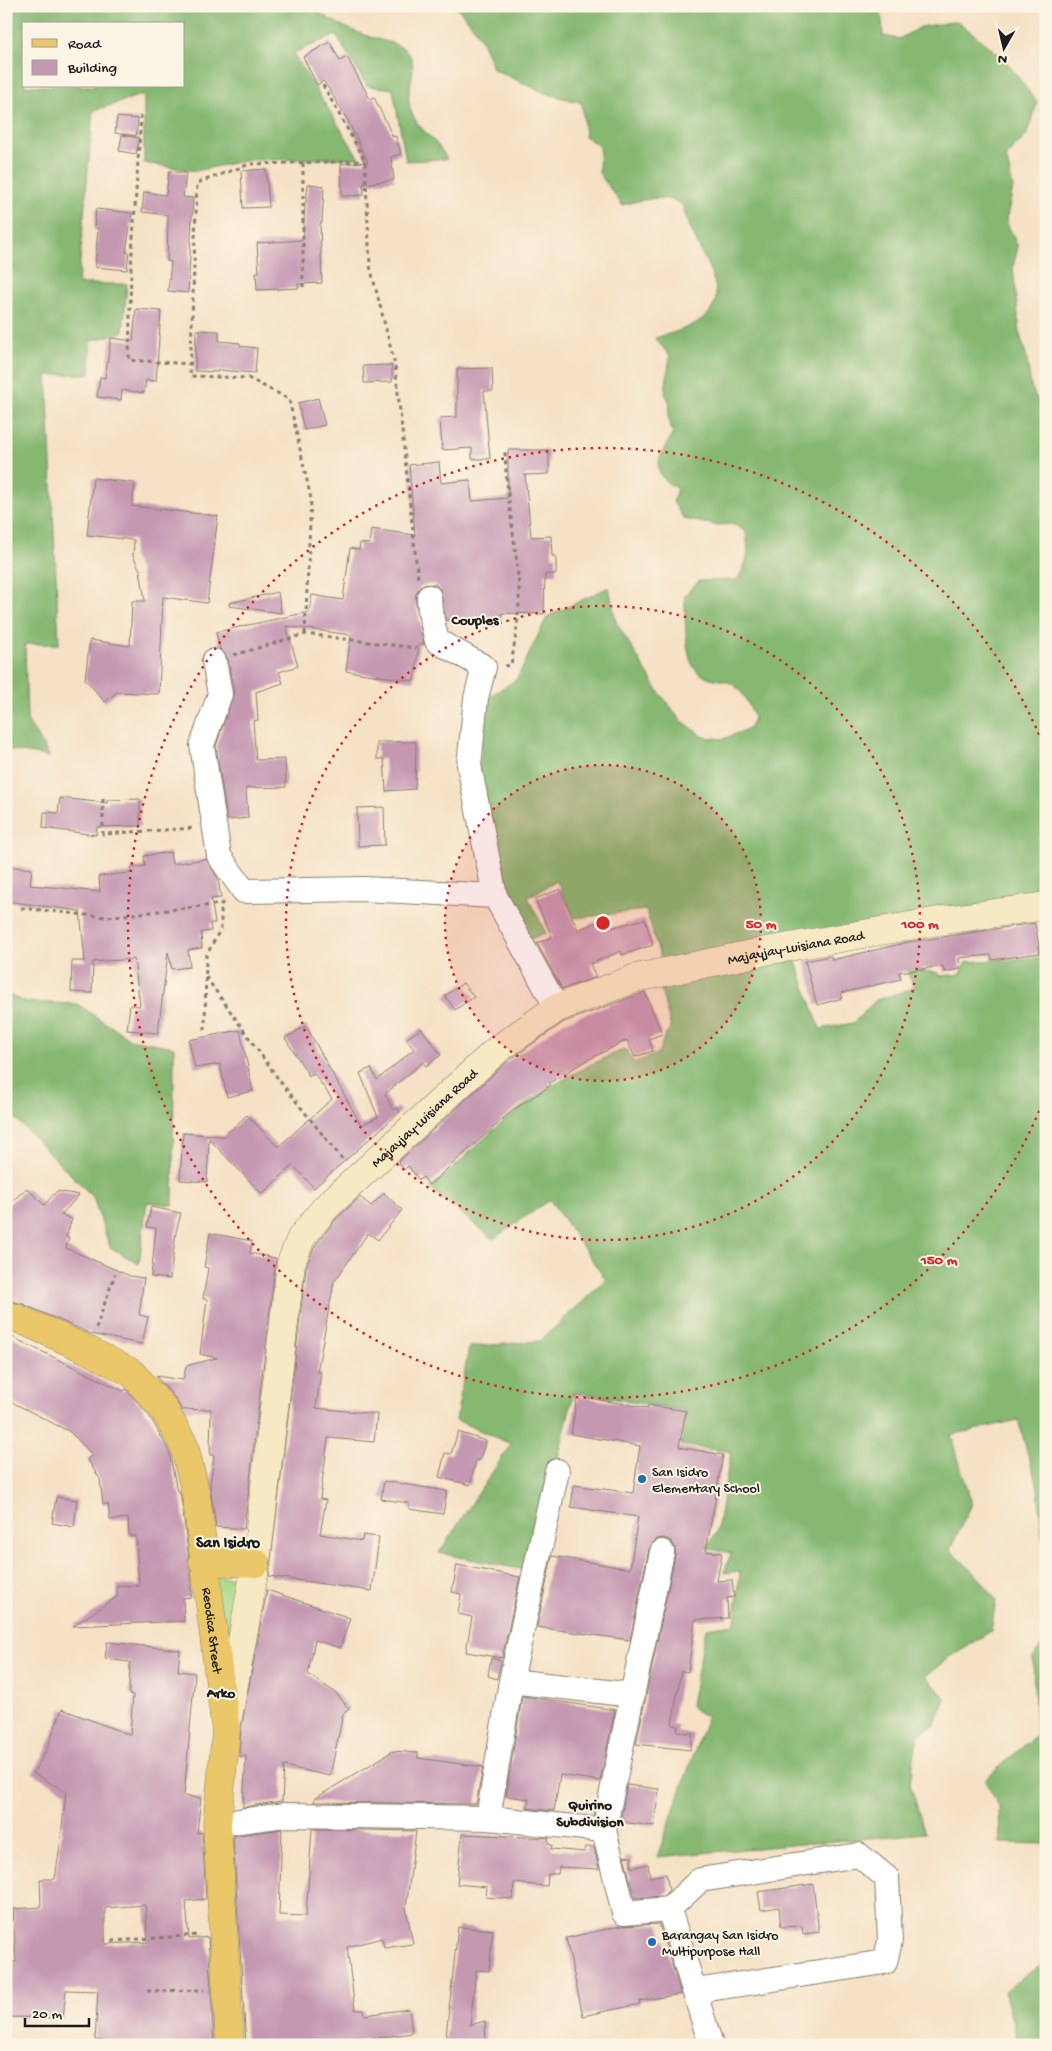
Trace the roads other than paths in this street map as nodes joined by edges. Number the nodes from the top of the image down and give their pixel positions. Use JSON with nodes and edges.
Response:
{"nodes":[{"id":1,"x":429,"y":597,"type":"road end"},
{"id":2,"x":214,"y":662,"type":"road end"},
{"id":3,"x":495,"y":896,"type":"junction"},
{"id":4,"x":1046,"y":906,"type":"edge"},
{"id":5,"x":557,"y":1008,"type":"junction"},
{"id":6,"x":6,"y":1316,"type":"edge"},
{"id":7,"x":557,"y":1471,"type":"dead end"},
{"id":8,"x":662,"y":1552,"type":"dead end"},
{"id":9,"x":203,"y":1561,"type":"junction"},
{"id":10,"x":256,"y":1563,"type":"junction"},
{"id":11,"x":511,"y":1681,"type":"junction"},
{"id":12,"x":632,"y":1695,"type":"junction"},
{"id":13,"x":226,"y":1732,"type":"junction"},
{"id":14,"x":488,"y":1818,"type":"junction"},
{"id":15,"x":217,"y":1824,"type":"junction"},
{"id":16,"x":604,"y":1830,"type":"junction"},
{"id":17,"x":669,"y":1909,"type":"junction"},
{"id":18,"x":694,"y":1991,"type":"junction"},
{"id":19,"x":230,"y":2045,"type":"edge"},
{"id":20,"x":710,"y":2045,"type":"edge"}],
"edges":[{"from":1,"to":3,"type":"street"},
{"from":2,"to":3,"type":"street"},
{"from":3,"to":5,"type":"street"},
{"from":4,"to":5,"type":"street","name":"Majayjay-Luisiana Road"},
{"from":5,"to":10,"type":"street","name":"Majayjay-Luisiana Road"},
{"from":6,"to":9,"type":"main road","name":"Reodica Street"},
{"from":7,"to":11,"type":"street"},
{"from":8,"to":12,"type":"street"},
{"from":9,"to":10,"type":"main road"},
{"from":9,"to":13,"type":"main road","name":"Reodica Street"},
{"from":10,"to":13,"type":"street","name":"Majayjay-Luisiana Road"},
{"from":11,"to":12,"type":"street"},
{"from":11,"to":14,"type":"street"},
{"from":12,"to":16,"type":"street"},
{"from":13,"to":15,"type":"main road","name":"Reodica Street"},
{"from":14,"to":15,"type":"street"},
{"from":14,"to":16,"type":"street"},
{"from":15,"to":19,"type":"main road","name":"Reodica Street"},
{"from":16,"to":17,"type":"street"},
{"from":17,"to":18,"type":"street"},
{"from":17,"to":18,"type":"street"},
{"from":18,"to":20,"type":"street"}]}
